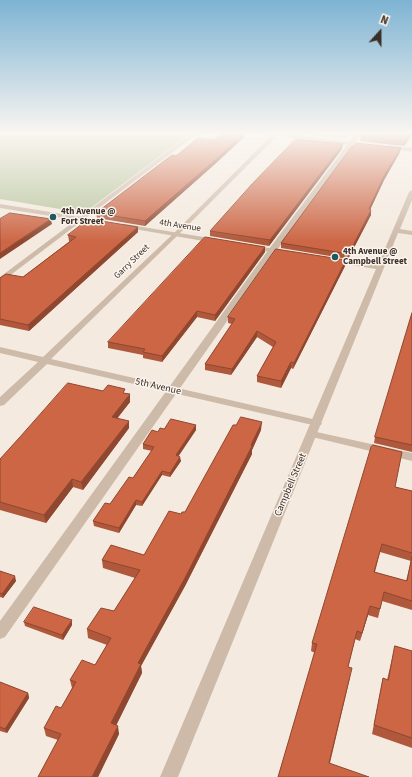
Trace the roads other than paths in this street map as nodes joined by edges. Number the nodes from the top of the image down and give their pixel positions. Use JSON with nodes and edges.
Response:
{"nodes":[{"id":1,"x":148,"y":169,"type":"edge"},
{"id":2,"x":240,"y":169,"type":"edge"},
{"id":3,"x":333,"y":169,"type":"edge"},
{"id":4,"x":412,"y":192,"type":"edge"},
{"id":5,"x":0,"y":206,"type":"edge"},
{"id":6,"x":83,"y":219,"type":"junction"},
{"id":7,"x":396,"y":231,"type":"junction"},
{"id":8,"x":175,"y":234,"type":"junction"},
{"id":9,"x":412,"y":234,"type":"edge"},
{"id":10,"x":220,"y":242,"type":"edge"},
{"id":11,"x":242,"y":246,"type":"edge"},
{"id":12,"x":272,"y":251,"type":"junction"},
{"id":13,"x":296,"y":254,"type":"edge"},
{"id":14,"x":327,"y":259,"type":"edge"},
{"id":15,"x":381,"y":268,"type":"junction"},
{"id":16,"x":0,"y":281,"type":"edge"},
{"id":17,"x":0,"y":350,"type":"edge"},
{"id":18,"x":44,"y":360,"type":"junction"},
{"id":19,"x":174,"y":391,"type":"junction"},
{"id":20,"x":0,"y":403,"type":"edge"},
{"id":21,"x":314,"y":428,"type":"junction"},
{"id":22,"x":412,"y":457,"type":"edge"},
{"id":23,"x":0,"y":633,"type":"edge"},
{"id":24,"x":169,"y":777,"type":"edge"}],
"edges":[{"from":1,"to":6,"type":"street"},
{"from":2,"to":8,"type":"street","name":"Garry Street"},
{"from":3,"to":12,"type":"street"},
{"from":4,"to":7,"type":"street","name":"Campbell Street"},
{"from":5,"to":6,"type":"street","name":"4th Avenue"},
{"from":6,"to":8,"type":"street","name":"4th Avenue"},
{"from":6,"to":16,"type":"street"},
{"from":7,"to":9,"type":"street"},
{"from":7,"to":15,"type":"street","name":"Campbell Street"},
{"from":8,"to":10,"type":"street","name":"4th Avenue"},
{"from":8,"to":18,"type":"street","name":"Garry Street"},
{"from":11,"to":12,"type":"street"},
{"from":12,"to":13,"type":"street"},
{"from":12,"to":19,"type":"street"},
{"from":14,"to":15,"type":"street"},
{"from":15,"to":21,"type":"street","name":"Campbell Street"},
{"from":17,"to":18,"type":"street","name":"5th Avenue"},
{"from":18,"to":19,"type":"street","name":"5th Avenue"},
{"from":18,"to":20,"type":"street","name":"Garry Street"},
{"from":19,"to":21,"type":"street","name":"5th Avenue"},
{"from":19,"to":23,"type":"street"},
{"from":21,"to":22,"type":"street","name":"5th Avenue"},
{"from":21,"to":24,"type":"street","name":"Campbell Street"}]}
